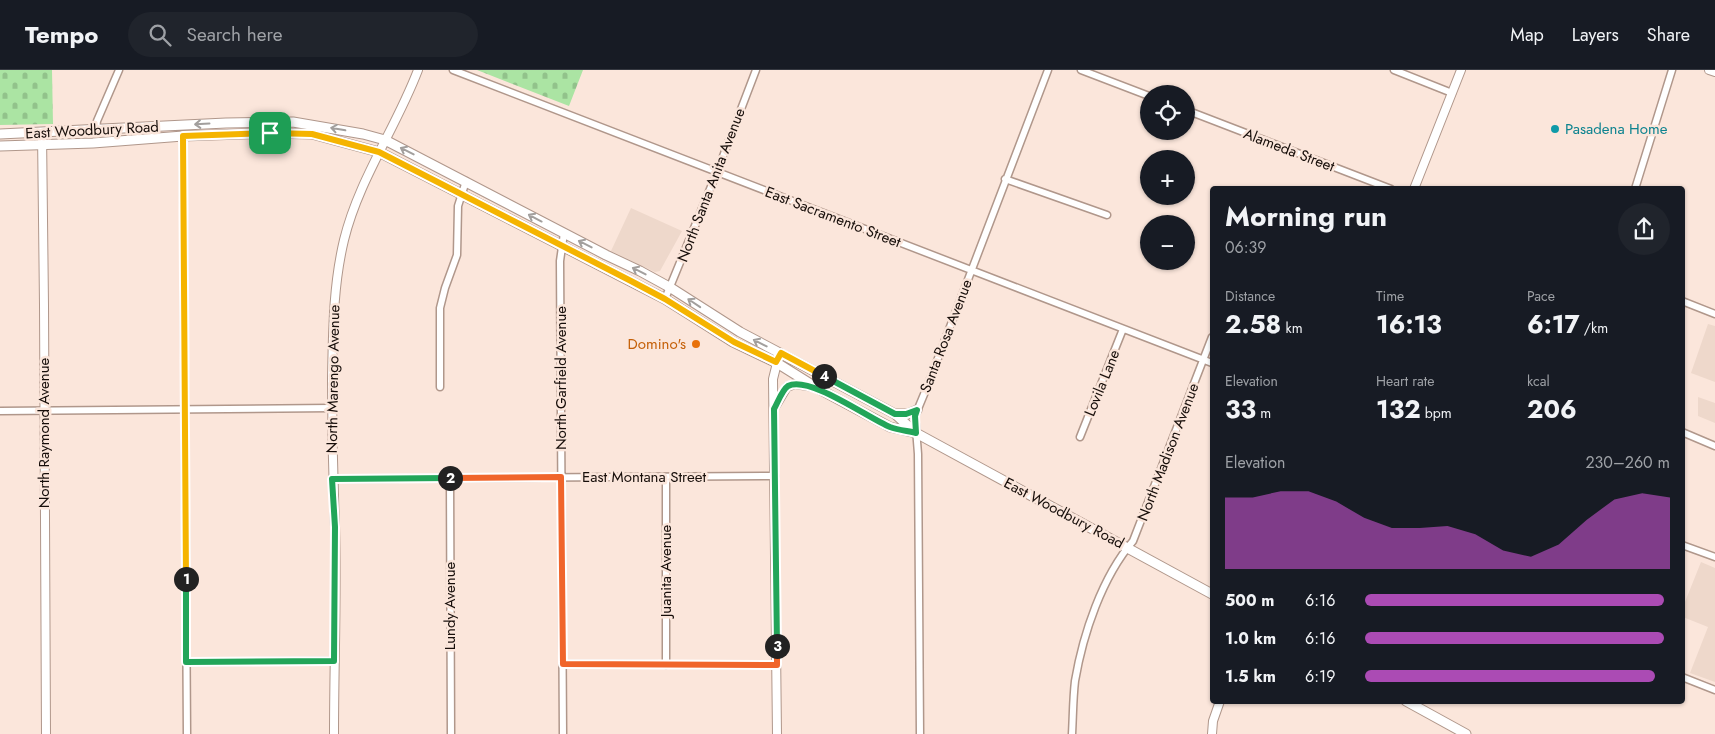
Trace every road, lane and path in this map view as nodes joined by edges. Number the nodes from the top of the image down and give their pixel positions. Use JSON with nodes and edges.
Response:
{"nodes":[{"id":1,"x":119,"y":70,"type":"edge"},
{"id":2,"x":418,"y":70,"type":"edge"},
{"id":3,"x":453,"y":70,"type":"edge"},
{"id":4,"x":756,"y":70,"type":"edge"},
{"id":5,"x":1048,"y":70,"type":"edge"},
{"id":6,"x":1081,"y":70,"type":"edge"},
{"id":7,"x":1394,"y":70,"type":"edge"},
{"id":8,"x":1460,"y":70,"type":"edge"},
{"id":9,"x":1672,"y":70,"type":"edge"},
{"id":10,"x":1710,"y":70,"type":"edge"},
{"id":11,"x":1715,"y":72,"type":"edge"},
{"id":12,"x":1140,"y":93,"type":"edge"},
{"id":13,"x":1452,"y":93,"type":"junction"},
{"id":14,"x":1195,"y":113,"type":"edge"},
{"id":15,"x":96,"y":130,"type":"junction"},
{"id":16,"x":42,"y":133,"type":"junction"},
{"id":17,"x":0,"y":134,"type":"edge"},
{"id":18,"x":183,"y":136,"type":"junction"},
{"id":19,"x":385,"y":140,"type":"junction"},
{"id":20,"x":42,"y":145,"type":"junction"},
{"id":21,"x":0,"y":146,"type":"edge"},
{"id":22,"x":379,"y":152,"type":"junction"},
{"id":23,"x":718,"y":172,"type":"junction"},
{"id":24,"x":1005,"y":179,"type":"junction"},
{"id":25,"x":466,"y":182,"type":"junction"},
{"id":26,"x":1383,"y":186,"type":"edge"},
{"id":27,"x":1415,"y":186,"type":"edge"},
{"id":28,"x":1636,"y":186,"type":"edge"},
{"id":29,"x":462,"y":195,"type":"junction"},
{"id":30,"x":1107,"y":215,"type":"dead end"},
{"id":31,"x":564,"y":233,"type":"junction"},
{"id":32,"x":562,"y":246,"type":"junction"},
{"id":33,"x":971,"y":270,"type":"junction"},
{"id":34,"x":671,"y":288,"type":"junction"},
{"id":35,"x":665,"y":299,"type":"junction"},
{"id":36,"x":1685,"y":302,"type":"edge"},
{"id":37,"x":1715,"y":314,"type":"edge"},
{"id":38,"x":717,"y":318,"type":"junction"},
{"id":39,"x":711,"y":329,"type":"junction"},
{"id":40,"x":1123,"y":329,"type":"junction"},
{"id":41,"x":1210,"y":344,"type":"edge"},
{"id":42,"x":781,"y":353,"type":"junction"},
{"id":43,"x":1204,"y":360,"type":"junction"},
{"id":44,"x":776,"y":362,"type":"junction"},
{"id":45,"x":1210,"y":362,"type":"edge"},
{"id":46,"x":440,"y":387,"type":"dead end"},
{"id":47,"x":817,"y":388,"type":"junction"},
{"id":48,"x":332,"y":408,"type":"junction"},
{"id":49,"x":774,"y":409,"type":"junction"},
{"id":50,"x":186,"y":410,"type":"junction"},
{"id":51,"x":917,"y":410,"type":"junction"},
{"id":52,"x":0,"y":411,"type":"edge"},
{"id":53,"x":44,"y":411,"type":"junction"},
{"id":54,"x":895,"y":414,"type":"junction"},
{"id":55,"x":916,"y":433,"type":"junction"},
{"id":56,"x":1685,"y":433,"type":"edge"},
{"id":57,"x":1080,"y":437,"type":"dead end"},
{"id":58,"x":1715,"y":446,"type":"edge"},
{"id":59,"x":775,"y":476,"type":"junction"},
{"id":60,"x":561,"y":477,"type":"junction"},
{"id":61,"x":666,"y":477,"type":"junction"},
{"id":62,"x":450,"y":478,"type":"junction"},
{"id":63,"x":332,"y":479,"type":"junction"},
{"id":64,"x":1685,"y":546,"type":"edge"},
{"id":65,"x":1128,"y":547,"type":"junction"},
{"id":66,"x":1715,"y":557,"type":"edge"},
{"id":67,"x":1210,"y":593,"type":"edge"},
{"id":68,"x":334,"y":661,"type":"junction"},
{"id":69,"x":186,"y":662,"type":"junction"},
{"id":70,"x":563,"y":664,"type":"junction"},
{"id":71,"x":666,"y":664,"type":"junction"},
{"id":72,"x":777,"y":665,"type":"junction"},
{"id":73,"x":1685,"y":678,"type":"edge"},
{"id":74,"x":1715,"y":690,"type":"edge"},
{"id":75,"x":1219,"y":704,"type":"edge"},
{"id":76,"x":1411,"y":704,"type":"edge"},
{"id":77,"x":1454,"y":732,"type":"edge"},
{"id":78,"x":46,"y":734,"type":"edge"},
{"id":79,"x":187,"y":734,"type":"edge"},
{"id":80,"x":334,"y":734,"type":"edge"},
{"id":81,"x":451,"y":734,"type":"edge"},
{"id":82,"x":563,"y":734,"type":"edge"},
{"id":83,"x":777,"y":734,"type":"edge"},
{"id":84,"x":920,"y":734,"type":"edge"},
{"id":85,"x":1072,"y":734,"type":"edge"},
{"id":86,"x":1212,"y":734,"type":"edge"},
{"id":87,"x":1466,"y":734,"type":"edge"}],
"edges":[{"from":1,"to":15,"type":"street"},
{"from":2,"to":19,"type":"street","name":"North Marengo Avenue"},
{"from":3,"to":23,"type":"street","name":"East Sacramento Street"},
{"from":4,"to":23,"type":"street","name":"North Santa Anita Avenue"},
{"from":5,"to":24,"type":"street","name":"Santa Rosa Avenue"},
{"from":6,"to":12,"type":"street"},
{"from":7,"to":13,"type":"street"},
{"from":8,"to":13,"type":"street"},
{"from":9,"to":28,"type":"street"},
{"from":10,"to":11,"type":"street"},
{"from":13,"to":27,"type":"street"},
{"from":14,"to":26,"type":"street","name":"Alameda Street"},
{"from":15,"to":16,"type":"main road","name":"East Woodbury Road"},
{"from":19,"to":15,"type":"main road","name":"East Woodbury Road","one_way":true},
{"from":16,"to":17,"type":"main road","name":"East Woodbury Road"},
{"from":16,"to":20,"type":"street","name":"North Raymond Avenue"},
{"from":18,"to":20,"type":"main road","name":"East Woodbury Road"},
{"from":18,"to":22,"type":"main road","name":"East Woodbury Road"},
{"from":18,"to":50,"type":"street"},
{"from":19,"to":22,"type":"street","name":"North Marengo Avenue"},
{"from":25,"to":19,"type":"main road","name":"East Woodbury Road","one_way":true},
{"from":20,"to":21,"type":"main road","name":"East Woodbury Road"},
{"from":20,"to":53,"type":"street","name":"North Raymond Avenue"},
{"from":22,"to":29,"type":"main road","name":"East Woodbury Road"},
{"from":22,"to":48,"type":"street","name":"North Marengo Avenue"},
{"from":23,"to":33,"type":"street","name":"East Sacramento Street"},
{"from":23,"to":34,"type":"street","name":"North Santa Anita Avenue"},
{"from":24,"to":30,"type":"street"},
{"from":24,"to":33,"type":"street","name":"Santa Rosa Avenue"},
{"from":25,"to":29,"type":"street"},
{"from":31,"to":25,"type":"main road","name":"East Woodbury Road","one_way":true},
{"from":29,"to":32,"type":"main road","name":"East Woodbury Road"},
{"from":29,"to":46,"type":"street"},
{"from":31,"to":32,"type":"street","name":"North Garfield Avenue"},
{"from":34,"to":31,"type":"main road","name":"East Woodbury Road","one_way":true},
{"from":32,"to":35,"type":"main road","name":"East Woodbury Road"},
{"from":32,"to":60,"type":"street","name":"North Garfield Avenue"},
{"from":33,"to":40,"type":"street","name":"East Sacramento Street"},
{"from":33,"to":51,"type":"street","name":"Santa Rosa Avenue"},
{"from":34,"to":35,"type":"street","name":"North Santa Anita Avenue"},
{"from":38,"to":34,"type":"main road","name":"East Woodbury Road","one_way":true},
{"from":35,"to":39,"type":"main road","name":"East Woodbury Road"},
{"from":36,"to":37,"type":"street"},
{"from":38,"to":39,"type":"main road"},
{"from":42,"to":38,"type":"main road","name":"East Woodbury Road","one_way":true},
{"from":39,"to":44,"type":"main road","name":"East Woodbury Road"},
{"from":40,"to":43,"type":"street","name":"East Sacramento Street"},
{"from":40,"to":57,"type":"street","name":"Lovila Lane"},
{"from":41,"to":43,"type":"street","name":"North Madison Avenue"},
{"from":42,"to":44,"type":"street"},
{"from":42,"to":54,"type":"main road","name":"East Woodbury Road"},
{"from":43,"to":45,"type":"street","name":"East Sacramento Street"},
{"from":43,"to":65,"type":"street","name":"North Madison Avenue"},
{"from":44,"to":47,"type":"main road","name":"East Woodbury Road"},
{"from":44,"to":49,"type":"street"},
{"from":47,"to":49,"type":"street"},
{"from":47,"to":55,"type":"main road","name":"East Woodbury Road"},
{"from":48,"to":50,"type":"street"},
{"from":48,"to":63,"type":"street","name":"North Marengo Avenue"},
{"from":49,"to":59,"type":"street"},
{"from":50,"to":53,"type":"street"},
{"from":50,"to":69,"type":"street"},
{"from":51,"to":54,"type":"main road"},
{"from":51,"to":55,"type":"street","name":"Santa Rosa Avenue"},
{"from":52,"to":53,"type":"street"},
{"from":53,"to":78,"type":"street","name":"North Raymond Avenue"},
{"from":54,"to":55,"type":"main road","name":"East Woodbury Road"},
{"from":55,"to":65,"type":"main road","name":"East Woodbury Road"},
{"from":55,"to":84,"type":"street","name":"Santa Rosa Avenue"},
{"from":56,"to":58,"type":"street"},
{"from":59,"to":61,"type":"street","name":"East Montana Street"},
{"from":59,"to":72,"type":"street"},
{"from":60,"to":61,"type":"street","name":"East Montana Street"},
{"from":60,"to":62,"type":"street","name":"East Montana Street"},
{"from":60,"to":70,"type":"street","name":"North Garfield Avenue"},
{"from":61,"to":71,"type":"street","name":"Juanita Avenue"},
{"from":62,"to":63,"type":"street","name":"East Montana Street"},
{"from":62,"to":81,"type":"street","name":"Lundy Avenue"},
{"from":63,"to":68,"type":"street","name":"North Marengo Avenue"},
{"from":64,"to":66,"type":"street"},
{"from":65,"to":67,"type":"main road","name":"East Woodbury Road"},
{"from":65,"to":85,"type":"street","name":"North Madison Avenue"},
{"from":68,"to":69,"type":"street"},
{"from":68,"to":80,"type":"street","name":"North Marengo Avenue"},
{"from":69,"to":79,"type":"street"},
{"from":70,"to":71,"type":"street"},
{"from":70,"to":82,"type":"street","name":"North Garfield Avenue"},
{"from":71,"to":72,"type":"street"},
{"from":72,"to":83,"type":"street"},
{"from":73,"to":74,"type":"street"},
{"from":75,"to":86,"type":"street"},
{"from":76,"to":77,"type":"main road"},
{"from":77,"to":87,"type":"main road"}]}
